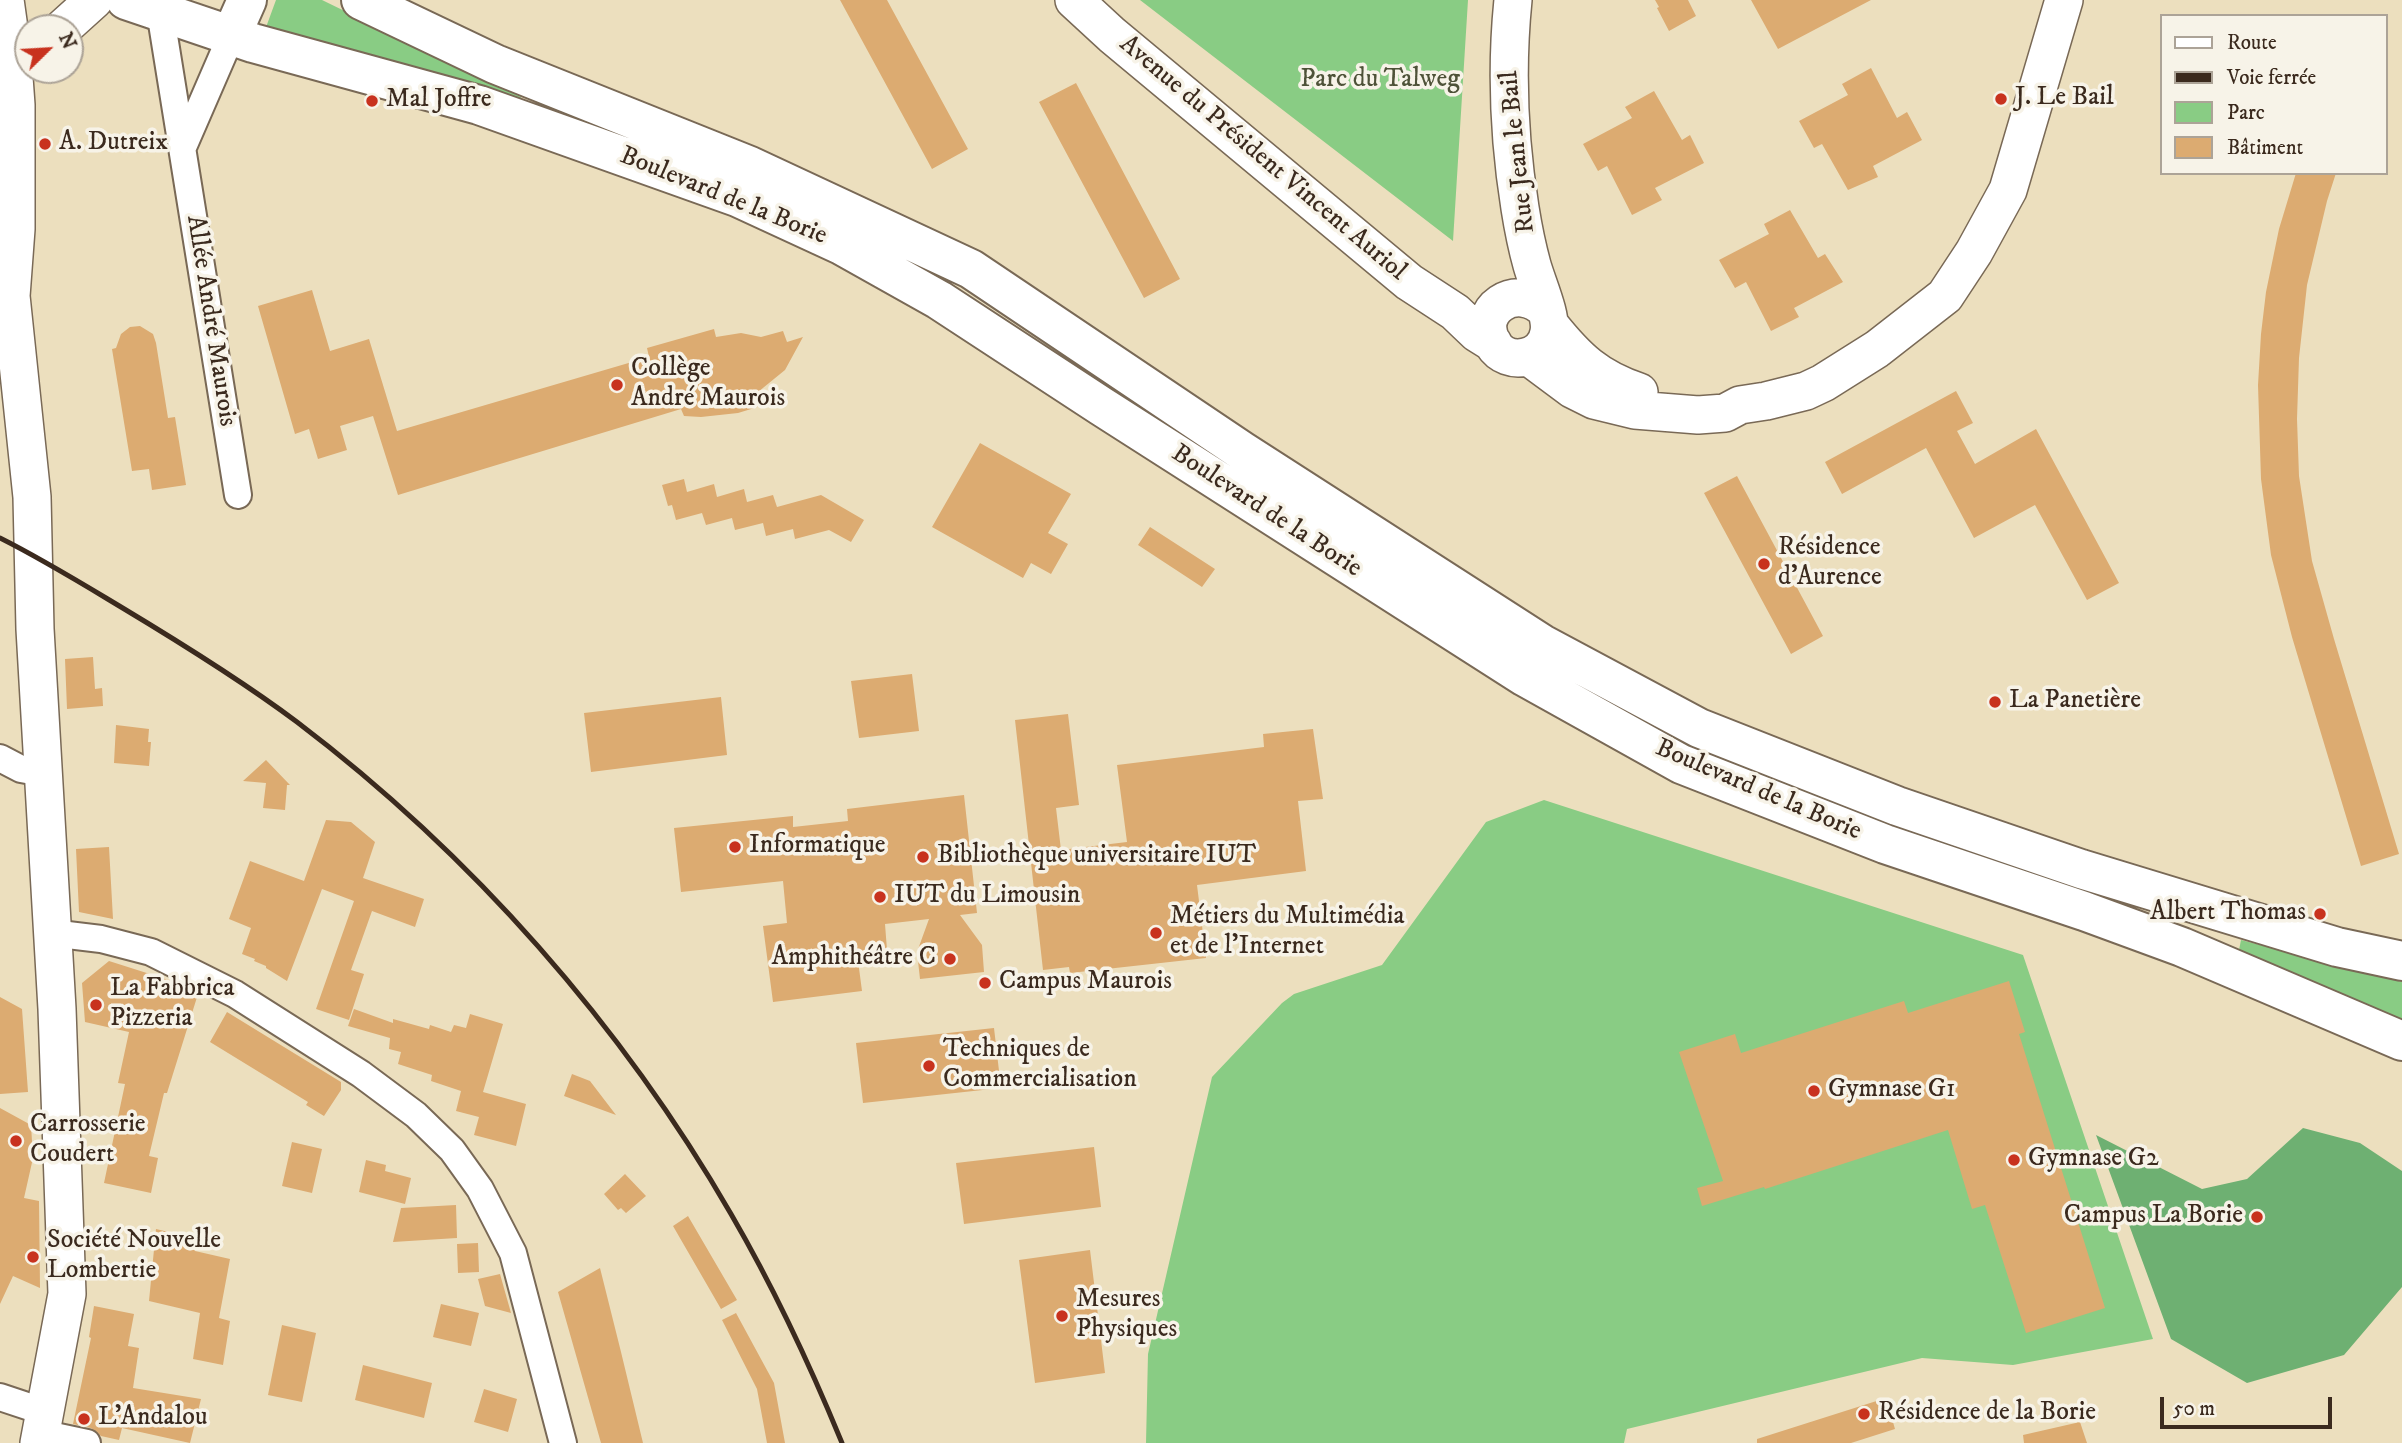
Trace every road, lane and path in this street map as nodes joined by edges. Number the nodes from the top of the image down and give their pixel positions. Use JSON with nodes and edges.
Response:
{"nodes":[{"id":1,"x":5,"y":0,"type":"edge"},
{"id":2,"x":94,"y":0,"type":"edge"},
{"id":3,"x":247,"y":0,"type":"edge"},
{"id":4,"x":361,"y":0,"type":"edge"},
{"id":5,"x":1074,"y":0,"type":"edge"},
{"id":6,"x":1513,"y":0,"type":"edge"},
{"id":7,"x":2064,"y":0,"type":"edge"},
{"id":8,"x":149,"y":4,"type":"edge"},
{"id":9,"x":78,"y":14,"type":"edge"},
{"id":10,"x":232,"y":34,"type":"junction"},
{"id":11,"x":14,"y":37,"type":"edge"},
{"id":12,"x":20,"y":84,"type":"edge"},
{"id":13,"x":183,"y":147,"type":"junction"},
{"id":14,"x":0,"y":245,"type":"edge"},
{"id":15,"x":1531,"y":261,"type":"junction"},
{"id":16,"x":11,"y":296,"type":"junction"},
{"id":17,"x":1500,"y":316,"type":"junction"},
{"id":18,"x":1548,"y":318,"type":"junction"},
{"id":19,"x":1529,"y":357,"type":"junction"},
{"id":20,"x":10,"y":380,"type":"edge"},
{"id":21,"x":1740,"y":405,"type":"junction"},
{"id":22,"x":238,"y":495,"type":"dead end"},
{"id":23,"x":0,"y":758,"type":"edge"},
{"id":24,"x":43,"y":773,"type":"junction"},
{"id":25,"x":51,"y":933,"type":"junction"},
{"id":26,"x":2402,"y":961,"type":"edge"},
{"id":27,"x":2402,"y":1041,"type":"edge"},
{"id":28,"x":0,"y":1398,"type":"edge"},
{"id":29,"x":41,"y":1429,"type":"edge"},
{"id":30,"x":87,"y":1443,"type":"edge"},
{"id":31,"x":563,"y":1443,"type":"edge"}],
"edges":[{"from":1,"to":11,"type":"street"},
{"from":2,"to":9,"type":"street"},
{"from":3,"to":10,"type":"main road"},
{"from":4,"to":26,"type":"main road","name":"Boulevard de la Borie"},
{"from":5,"to":17,"type":"street","name":"Avenue du Président Vincent Auriol"},
{"from":6,"to":15,"type":"street","name":"Rue Jean le Bail"},
{"from":7,"to":21,"type":"street"},
{"from":8,"to":10,"type":"main road","name":"Boulevard de la Borie"},
{"from":8,"to":13,"type":"street","name":"Allée André Maurois"},
{"from":10,"to":13,"type":"street"},
{"from":10,"to":27,"type":"main road","name":"Boulevard de la Borie"},
{"from":12,"to":16,"type":"street"},
{"from":13,"to":22,"type":"street","name":"Allée André Maurois"},
{"from":14,"to":16,"type":"street"},
{"from":15,"to":17,"type":"street","name":"Rue Jean le Bail"},
{"from":15,"to":18,"type":"street","name":"Rue Jean le Bail"},
{"from":16,"to":20,"type":"street"},
{"from":17,"to":18,"type":"street"},
{"from":17,"to":19,"type":"street"},
{"from":18,"to":19,"type":"street"},
{"from":18,"to":21,"type":"street"},
{"from":19,"to":21,"type":"street"},
{"from":20,"to":24,"type":"street"},
{"from":23,"to":24,"type":"street"},
{"from":24,"to":25,"type":"street"},
{"from":25,"to":29,"type":"street"},
{"from":25,"to":31,"type":"street"},
{"from":28,"to":29,"type":"street"},
{"from":29,"to":30,"type":"street"}]}
